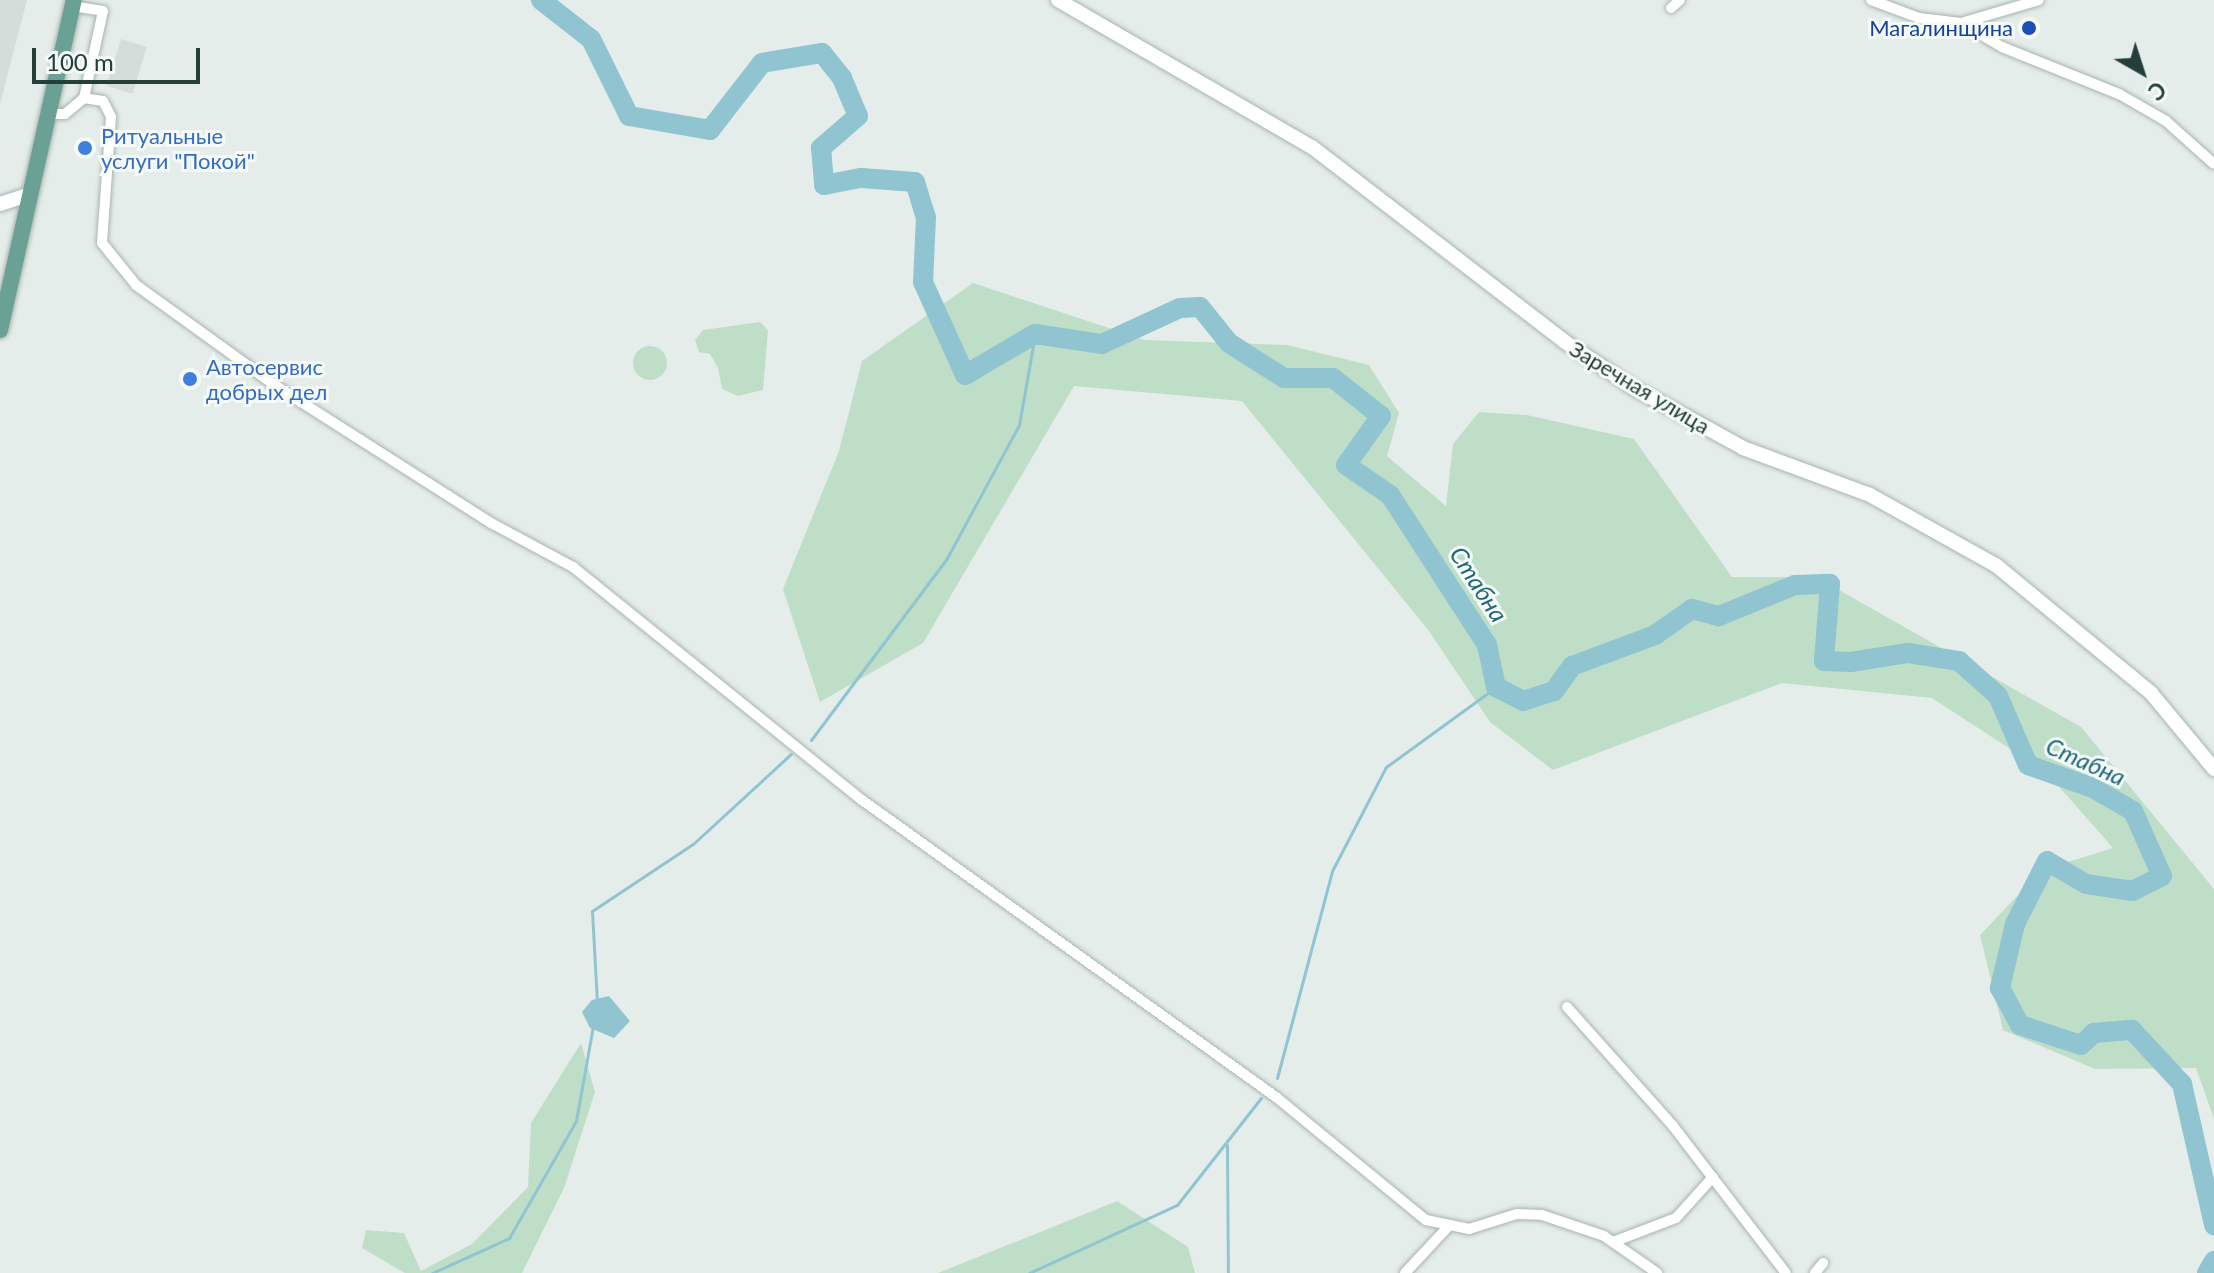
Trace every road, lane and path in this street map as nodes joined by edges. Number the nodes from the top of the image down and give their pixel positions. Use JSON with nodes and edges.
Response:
{"nodes":[{"id":1,"x":1058,"y":0,"type":"edge"},
{"id":2,"x":1680,"y":0,"type":"edge"},
{"id":3,"x":1871,"y":0,"type":"edge"},
{"id":4,"x":2039,"y":0,"type":"edge"},
{"id":5,"x":73,"y":3,"type":"edge"},
{"id":6,"x":1671,"y":8,"type":"dead end"},
{"id":7,"x":1961,"y":23,"type":"junction"},
{"id":8,"x":84,"y":98,"type":"junction"},
{"id":9,"x":47,"y":114,"type":"junction"},
{"id":10,"x":2214,"y":164,"type":"edge"},
{"id":11,"x":30,"y":194,"type":"junction"},
{"id":12,"x":0,"y":204,"type":"edge"},
{"id":13,"x":0,"y":330,"type":"edge"},
{"id":14,"x":2214,"y":769,"type":"edge"},
{"id":15,"x":1567,"y":1007,"type":"dead end"},
{"id":16,"x":1713,"y":1177,"type":"junction"},
{"id":17,"x":1447,"y":1228,"type":"junction"},
{"id":18,"x":1613,"y":1242,"type":"junction"},
{"id":19,"x":1823,"y":1263,"type":"dead end"},
{"id":20,"x":1405,"y":1273,"type":"edge"},
{"id":21,"x":1657,"y":1273,"type":"edge"},
{"id":22,"x":1786,"y":1273,"type":"edge"},
{"id":23,"x":1815,"y":1273,"type":"edge"}],
"edges":[{"from":1,"to":14,"type":"street","name":"Заречная улица"},
{"from":2,"to":6,"type":"street"},
{"from":3,"to":7,"type":"street"},
{"from":4,"to":7,"type":"street"},
{"from":5,"to":8,"type":"street"},
{"from":5,"to":9,"type":"main road"},
{"from":7,"to":10,"type":"street"},
{"from":8,"to":9,"type":"street"},
{"from":8,"to":17,"type":"street"},
{"from":9,"to":11,"type":"main road"},
{"from":11,"to":12,"type":"street"},
{"from":11,"to":13,"type":"main road"},
{"from":15,"to":16,"type":"street"},
{"from":16,"to":18,"type":"street"},
{"from":16,"to":22,"type":"street"},
{"from":17,"to":18,"type":"street"},
{"from":17,"to":20,"type":"street"},
{"from":18,"to":21,"type":"street"},
{"from":19,"to":23,"type":"street"}]}
